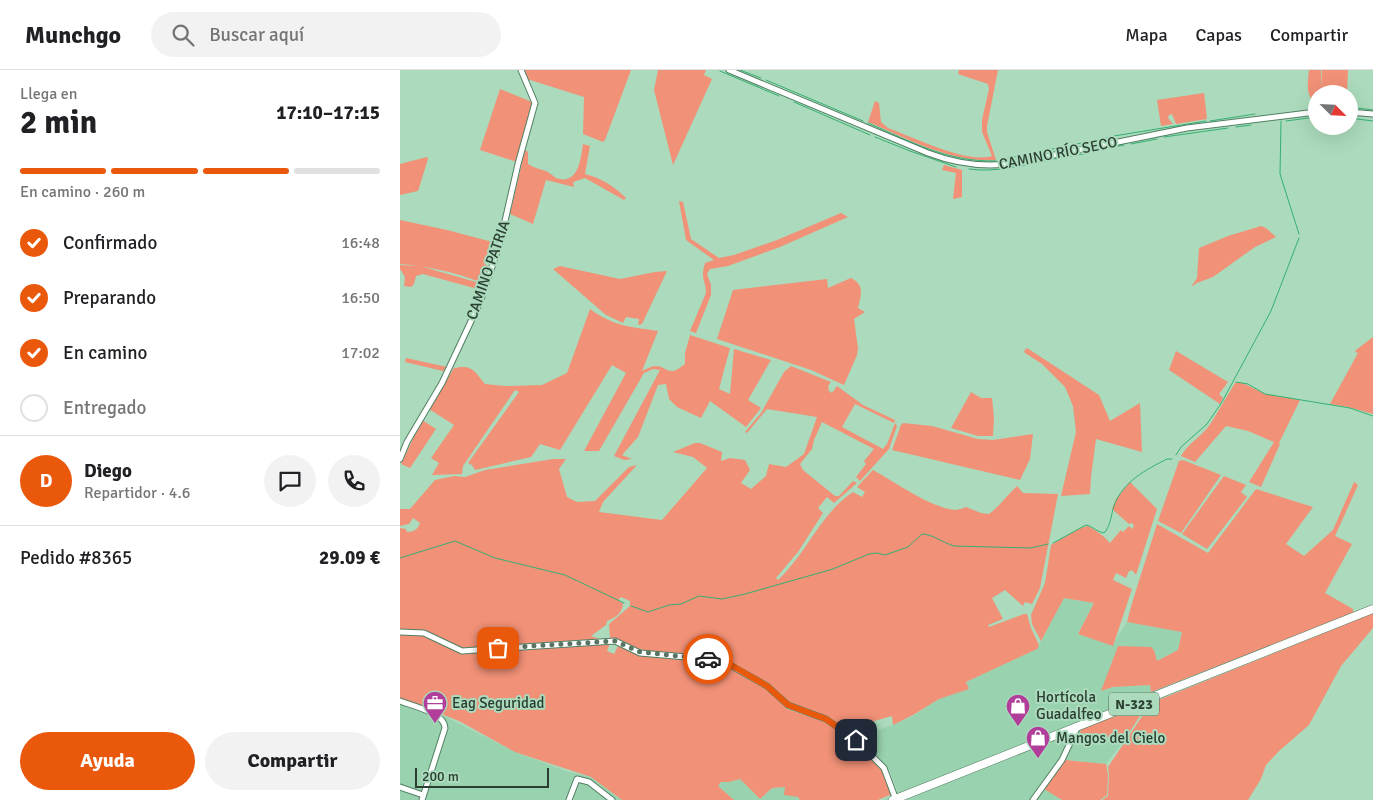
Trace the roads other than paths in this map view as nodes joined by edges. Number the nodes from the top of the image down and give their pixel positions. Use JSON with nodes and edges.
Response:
{"nodes":[{"id":1,"x":521,"y":70,"type":"edge"},
{"id":2,"x":729,"y":70,"type":"edge"},
{"id":3,"x":1308,"y":113,"type":"edge"},
{"id":4,"x":1358,"y":113,"type":"edge"},
{"id":5,"x":1373,"y":114,"type":"edge"},
{"id":6,"x":400,"y":459,"type":"edge"},
{"id":7,"x":1373,"y":609,"type":"edge"},
{"id":8,"x":400,"y":632,"type":"edge"},
{"id":9,"x":400,"y":701,"type":"edge"},
{"id":10,"x":1078,"y":726,"type":"junction"},
{"id":11,"x":400,"y":787,"type":"edge"},
{"id":12,"x":422,"y":797,"type":"edge"},
{"id":13,"x":570,"y":800,"type":"edge"},
{"id":14,"x":612,"y":800,"type":"edge"},
{"id":15,"x":895,"y":800,"type":"edge"},
{"id":16,"x":1033,"y":800,"type":"edge"}],
"edges":[{"from":1,"to":6,"type":"street","name":"CAMINO PATRIA"},
{"from":2,"to":3,"type":"street","name":"CAMINO RÍO SECO"},
{"from":4,"to":5,"type":"street"},
{"from":7,"to":10,"type":"highway","number":"N-323"},
{"from":8,"to":15,"type":"street"},
{"from":9,"to":12,"type":"street"},
{"from":10,"to":15,"type":"highway","number":"N-323"},
{"from":10,"to":16,"type":"street"},
{"from":11,"to":12,"type":"street"},
{"from":13,"to":14,"type":"street"}]}
